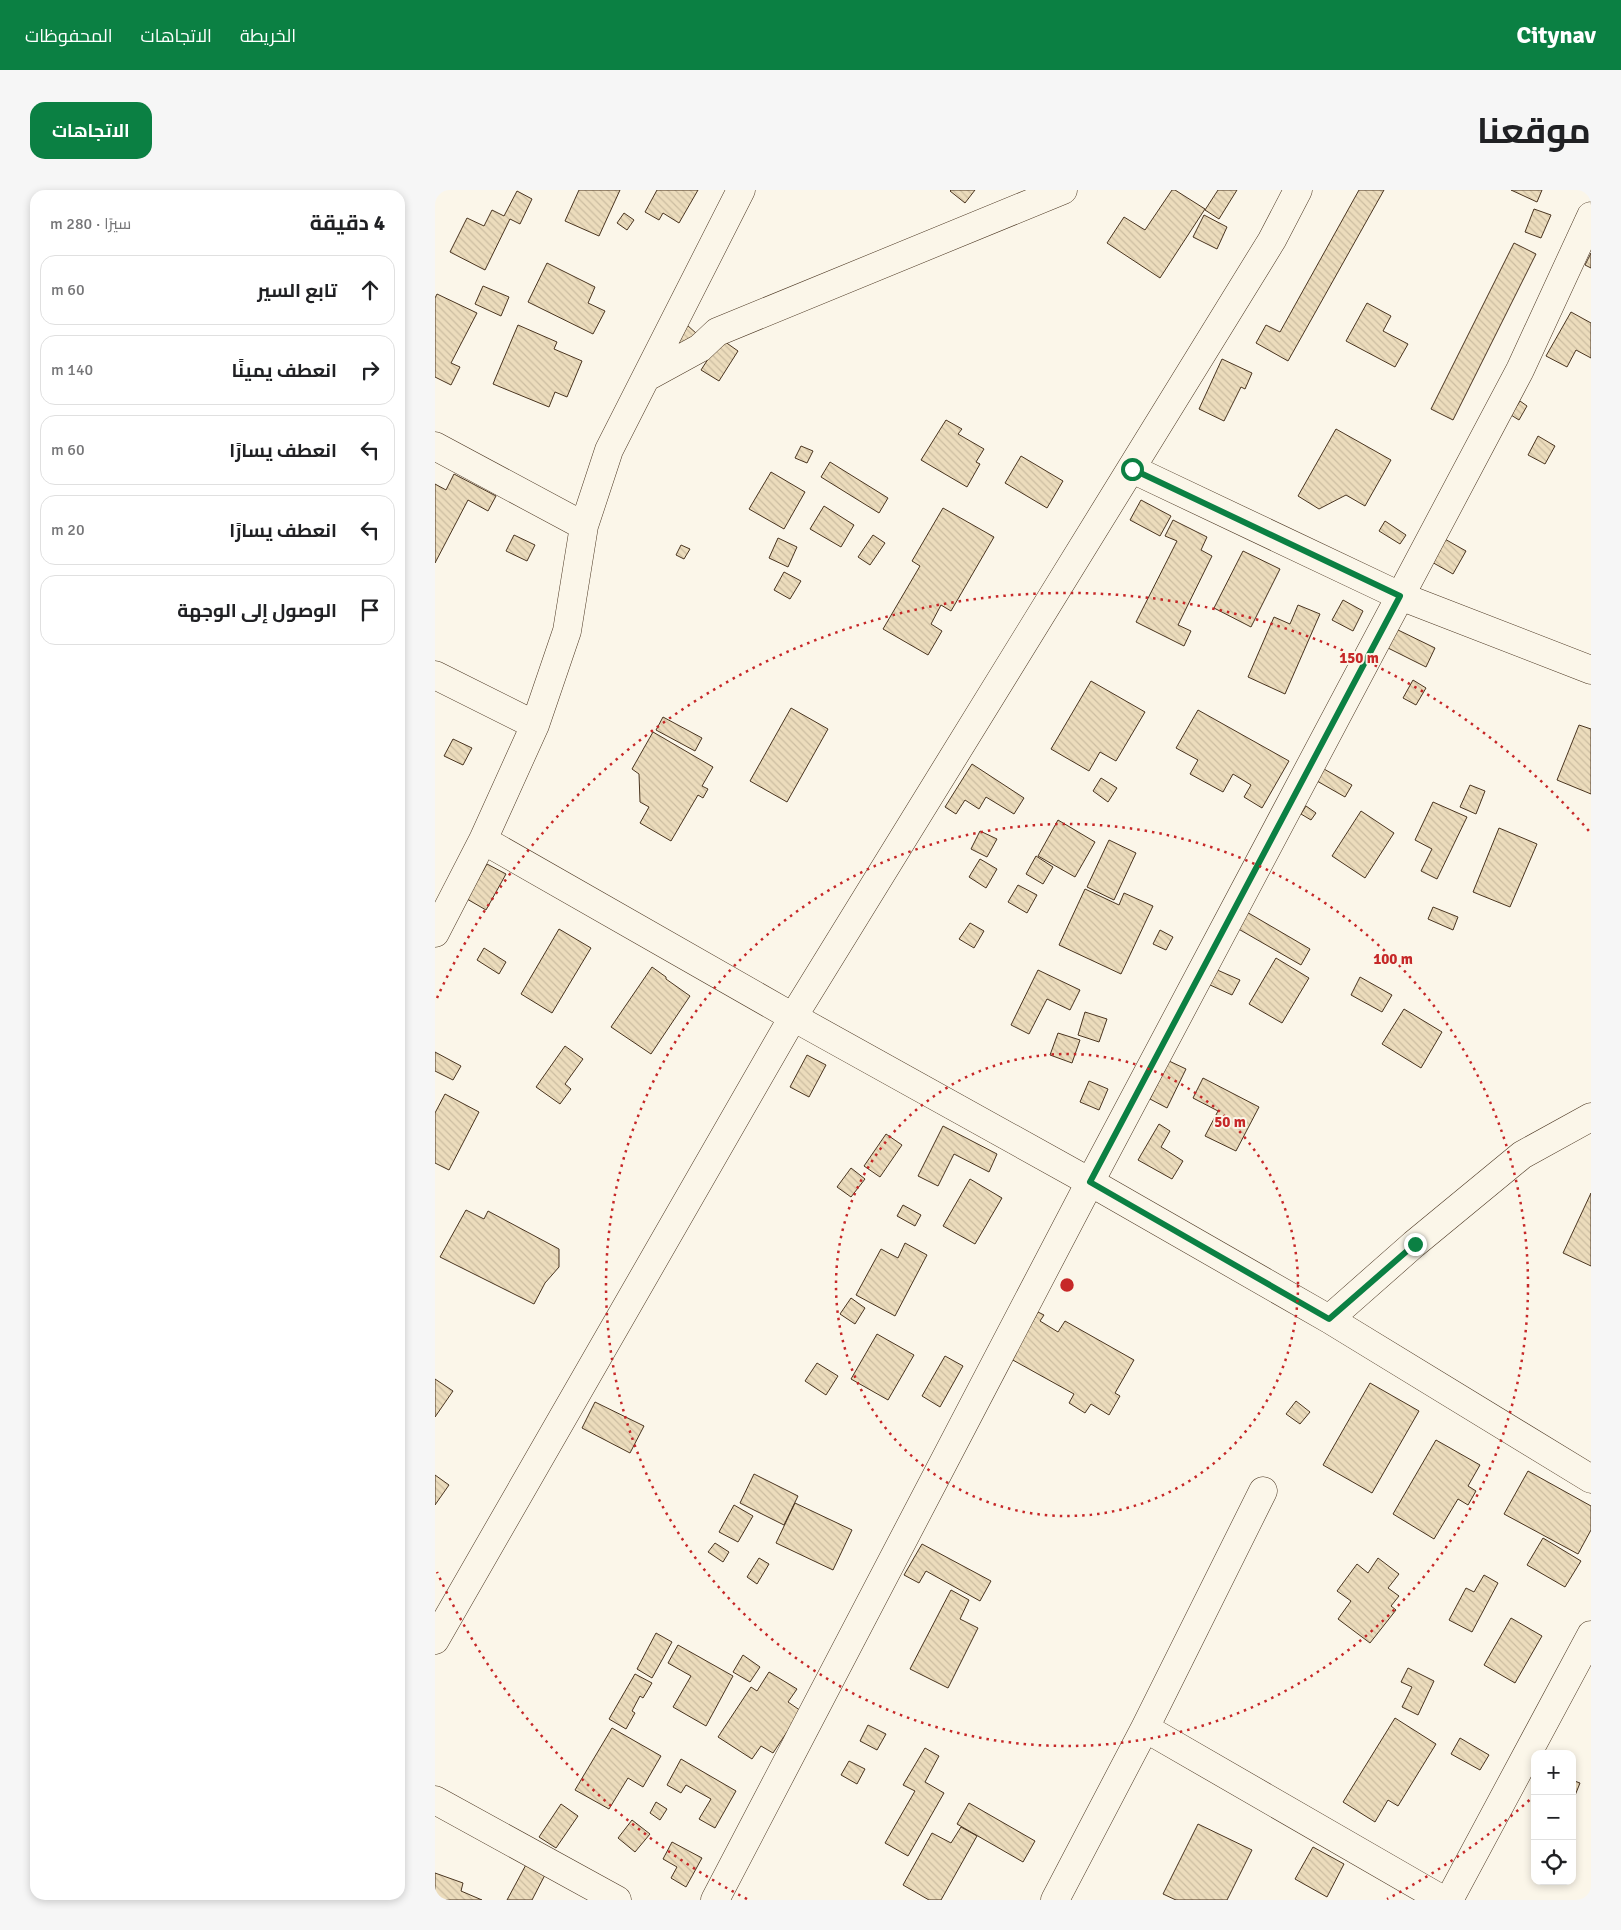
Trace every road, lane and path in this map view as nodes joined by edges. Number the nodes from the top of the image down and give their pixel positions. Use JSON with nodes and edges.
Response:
{"nodes":[{"id":1,"x":741,"y":190,"type":"edge"},
{"id":2,"x":1063,"y":190,"type":"edge"},
{"id":3,"x":1298,"y":190,"type":"edge"},
{"id":4,"x":1591,"y":216,"type":"edge"},
{"id":5,"x":647,"y":377,"type":"junction"},
{"id":6,"x":435,"y":446,"type":"edge"},
{"id":7,"x":1132,"y":469,"type":"junction"},
{"id":8,"x":584,"y":526,"type":"junction"},
{"id":9,"x":1400,"y":596,"type":"junction"},
{"id":10,"x":1591,"y":670,"type":"edge"},
{"id":11,"x":435,"y":676,"type":"edge"},
{"id":12,"x":535,"y":725,"type":"junction"},
{"id":13,"x":483,"y":840,"type":"junction"},
{"id":14,"x":435,"y":933,"type":"edge"},
{"id":15,"x":793,"y":1017,"type":"junction"},
{"id":16,"x":1591,"y":1117,"type":"edge"},
{"id":17,"x":1090,"y":1182,"type":"junction"},
{"id":18,"x":1329,"y":1319,"type":"junction"},
{"id":19,"x":1591,"y":1479,"type":"edge"},
{"id":20,"x":1263,"y":1491,"type":"dead end"},
{"id":21,"x":1591,"y":1635,"type":"edge"},
{"id":22,"x":435,"y":1640,"type":"edge"},
{"id":23,"x":1145,"y":1728,"type":"junction"},
{"id":24,"x":435,"y":1800,"type":"edge"},
{"id":25,"x":617,"y":1900,"type":"edge"},
{"id":26,"x":715,"y":1900,"type":"edge"},
{"id":27,"x":1055,"y":1900,"type":"edge"},
{"id":28,"x":1443,"y":1900,"type":"edge"},
{"id":29,"x":1449,"y":1900,"type":"edge"}],
"edges":[{"from":1,"to":5,"type":"street"},
{"from":2,"to":5,"type":"street"},
{"from":3,"to":7,"type":"street"},
{"from":4,"to":9,"type":"street"},
{"from":5,"to":8,"type":"street"},
{"from":6,"to":8,"type":"street"},
{"from":7,"to":9,"type":"street"},
{"from":7,"to":15,"type":"street"},
{"from":8,"to":12,"type":"street"},
{"from":9,"to":10,"type":"street"},
{"from":9,"to":17,"type":"street"},
{"from":11,"to":12,"type":"street"},
{"from":12,"to":13,"type":"street"},
{"from":13,"to":14,"type":"street"},
{"from":13,"to":15,"type":"street"},
{"from":15,"to":17,"type":"street"},
{"from":15,"to":22,"type":"street"},
{"from":16,"to":18,"type":"street"},
{"from":17,"to":18,"type":"street"},
{"from":17,"to":26,"type":"street"},
{"from":18,"to":19,"type":"street"},
{"from":20,"to":23,"type":"street"},
{"from":21,"to":29,"type":"street"},
{"from":23,"to":27,"type":"street"},
{"from":23,"to":28,"type":"street"},
{"from":24,"to":25,"type":"street"}]}
